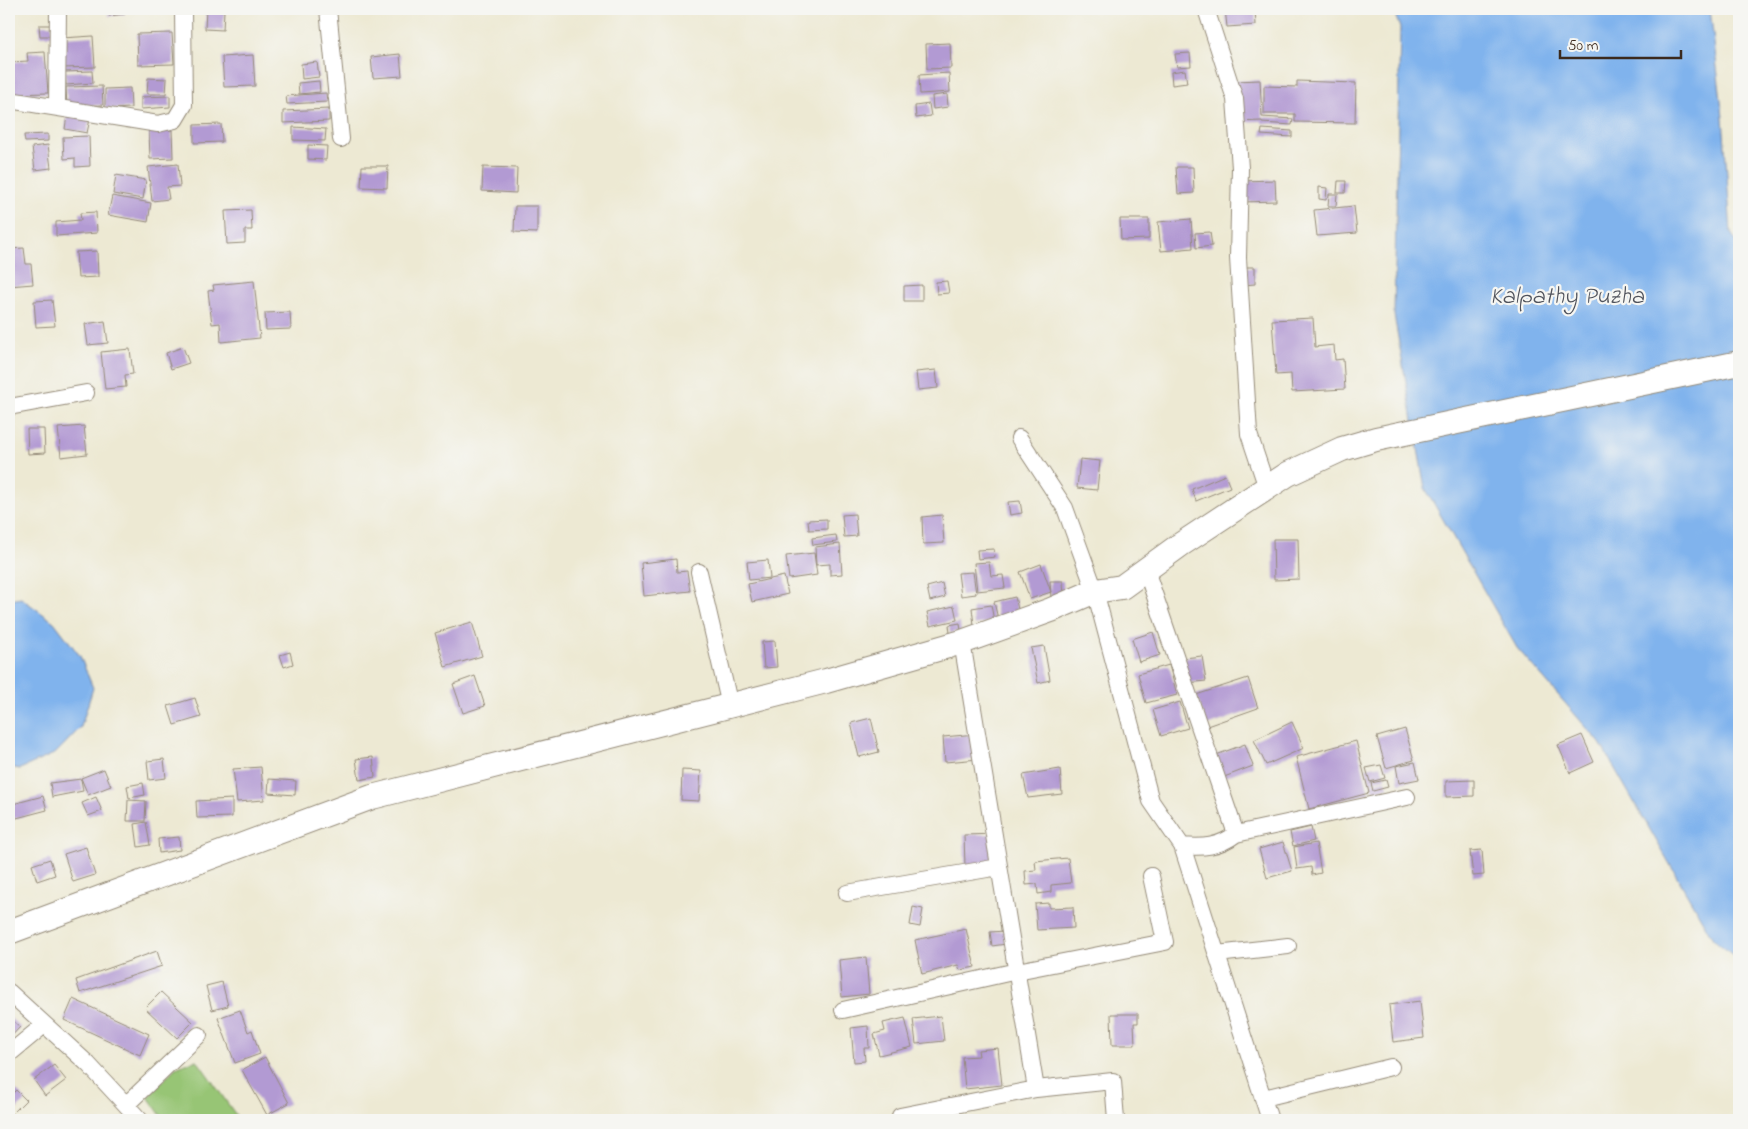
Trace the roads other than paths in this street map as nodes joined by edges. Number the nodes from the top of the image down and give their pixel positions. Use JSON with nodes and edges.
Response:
{"nodes":[{"id":1,"x":58,"y":9,"type":"edge"},
{"id":2,"x":183,"y":9,"type":"edge"},
{"id":3,"x":328,"y":9,"type":"edge"},
{"id":4,"x":1206,"y":9,"type":"edge"},
{"id":5,"x":9,"y":100,"type":"edge"},
{"id":6,"x":57,"y":107,"type":"junction"},
{"id":7,"x":341,"y":139,"type":"dead end"},
{"id":8,"x":1739,"y":363,"type":"edge"},
{"id":9,"x":86,"y":393,"type":"dead end"},
{"id":10,"x":9,"y":407,"type":"edge"},
{"id":11,"x":1019,"y":438,"type":"dead end"},
{"id":12,"x":1267,"y":488,"type":"junction"},
{"id":13,"x":1146,"y":570,"type":"junction"},
{"id":14,"x":699,"y":572,"type":"dead end"},
{"id":15,"x":1095,"y":591,"type":"junction"},
{"id":16,"x":962,"y":642,"type":"junction"},
{"id":17,"x":730,"y":706,"type":"junction"},
{"id":18,"x":1407,"y":797,"type":"dead end"},
{"id":19,"x":1236,"y":834,"type":"junction"},
{"id":20,"x":1182,"y":846,"type":"junction"},
{"id":21,"x":1000,"y":867,"type":"junction"},
{"id":22,"x":1151,"y":876,"type":"dead end"},
{"id":23,"x":847,"y":893,"type":"dead end"},
{"id":24,"x":9,"y":932,"type":"edge"},
{"id":25,"x":1288,"y":946,"type":"dead end"},
{"id":26,"x":1217,"y":954,"type":"junction"},
{"id":27,"x":1017,"y":971,"type":"junction"},
{"id":28,"x":9,"y":992,"type":"edge"},
{"id":29,"x":843,"y":1010,"type":"dead end"},
{"id":30,"x":44,"y":1025,"type":"junction"},
{"id":31,"x":199,"y":1035,"type":"dead end"},
{"id":32,"x":9,"y":1054,"type":"edge"},
{"id":33,"x":1391,"y":1067,"type":"dead end"},
{"id":34,"x":1036,"y":1089,"type":"junction"},
{"id":35,"x":1264,"y":1098,"type":"junction"},
{"id":36,"x":126,"y":1105,"type":"junction"},
{"id":37,"x":140,"y":1120,"type":"edge"},
{"id":38,"x":900,"y":1120,"type":"edge"},
{"id":39,"x":1116,"y":1120,"type":"edge"},
{"id":40,"x":1270,"y":1120,"type":"edge"}],
"edges":[{"from":1,"to":6,"type":"street"},
{"from":2,"to":6,"type":"street"},
{"from":3,"to":7,"type":"street"},
{"from":4,"to":12,"type":"street"},
{"from":5,"to":6,"type":"street"},
{"from":8,"to":12,"type":"main road"},
{"from":9,"to":10,"type":"street"},
{"from":11,"to":15,"type":"street"},
{"from":12,"to":13,"type":"main road"},
{"from":13,"to":15,"type":"main road"},
{"from":13,"to":19,"type":"street"},
{"from":14,"to":17,"type":"street"},
{"from":15,"to":16,"type":"main road"},
{"from":15,"to":20,"type":"street"},
{"from":16,"to":17,"type":"main road"},
{"from":16,"to":21,"type":"street"},
{"from":17,"to":24,"type":"main road"},
{"from":18,"to":19,"type":"street"},
{"from":19,"to":20,"type":"street"},
{"from":20,"to":26,"type":"street"},
{"from":21,"to":23,"type":"street"},
{"from":21,"to":27,"type":"street"},
{"from":22,"to":27,"type":"street"},
{"from":25,"to":26,"type":"street"},
{"from":26,"to":35,"type":"street"},
{"from":27,"to":29,"type":"street"},
{"from":27,"to":34,"type":"street"},
{"from":28,"to":30,"type":"street"},
{"from":30,"to":32,"type":"street"},
{"from":30,"to":36,"type":"street"},
{"from":31,"to":36,"type":"street"},
{"from":33,"to":35,"type":"street"},
{"from":34,"to":38,"type":"street"},
{"from":34,"to":39,"type":"street"},
{"from":35,"to":40,"type":"street"},
{"from":36,"to":37,"type":"street"}]}
